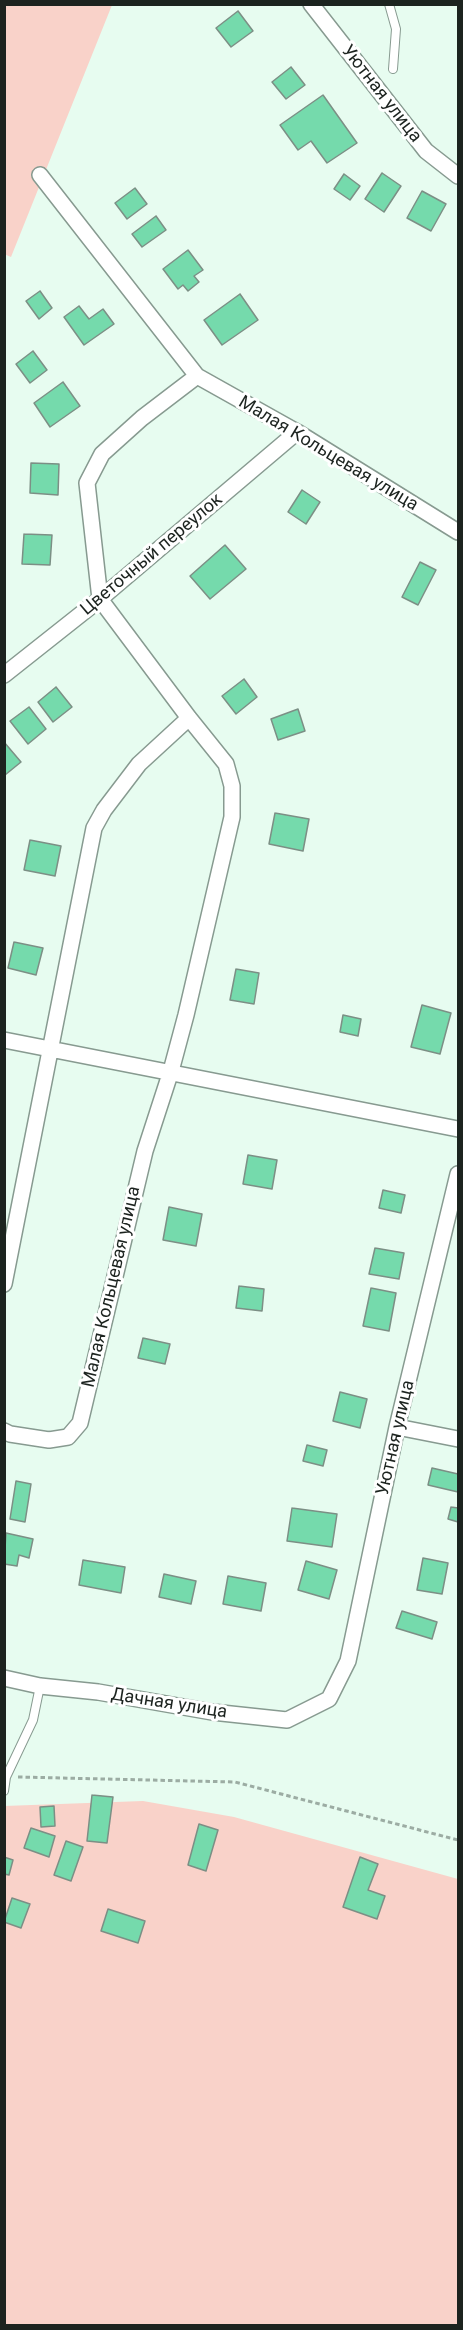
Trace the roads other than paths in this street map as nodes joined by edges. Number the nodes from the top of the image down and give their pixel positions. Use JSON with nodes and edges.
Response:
{"nodes":[{"id":1,"x":311,"y":4,"type":"edge"},
{"id":2,"x":389,"y":4,"type":"edge"},
{"id":3,"x":393,"y":69,"type":"dead end"},
{"id":4,"x":40,"y":175,"type":"dead end"},
{"id":5,"x":459,"y":176,"type":"edge"},
{"id":6,"x":197,"y":376,"type":"junction"},
{"id":7,"x":297,"y":432,"type":"junction"},
{"id":8,"x":459,"y":532,"type":"edge"},
{"id":9,"x":100,"y":599,"type":"junction"},
{"id":10,"x":4,"y":675,"type":"edge"},
{"id":11,"x":189,"y":718,"type":"junction"},
{"id":12,"x":4,"y":1040,"type":"edge"},
{"id":13,"x":52,"y":1049,"type":"junction"},
{"id":14,"x":171,"y":1071,"type":"junction"},
{"id":15,"x":459,"y":1129,"type":"edge"},
{"id":16,"x":459,"y":1174,"type":"edge"},
{"id":17,"x":4,"y":1284,"type":"edge"},
{"id":18,"x":397,"y":1427,"type":"junction"},
{"id":19,"x":4,"y":1431,"type":"edge"},
{"id":20,"x":459,"y":1439,"type":"edge"},
{"id":21,"x":4,"y":1678,"type":"edge"},
{"id":22,"x":40,"y":1686,"type":"junction"},
{"id":23,"x":329,"y":1700,"type":"joint"},
{"id":24,"x":4,"y":1791,"type":"edge"}],
"edges":[{"from":1,"to":5,"type":"street","name":"Уютная улица"},
{"from":2,"to":3,"type":"lane"},
{"from":4,"to":6,"type":"street","name":"Малая Кольцевая улица"},
{"from":6,"to":7,"type":"street","name":"Малая Кольцевая улица"},
{"from":6,"to":9,"type":"street"},
{"from":7,"to":8,"type":"street","name":"Малая Кольцевая улица"},
{"from":7,"to":9,"type":"street","name":"Цветочный переулок"},
{"from":9,"to":10,"type":"street","name":"Цветочный переулок"},
{"from":9,"to":11,"type":"street","name":"Малая Кольцевая улица"},
{"from":11,"to":13,"type":"street"},
{"from":11,"to":14,"type":"street","name":"Малая Кольцевая улица"},
{"from":12,"to":13,"type":"street"},
{"from":13,"to":14,"type":"street"},
{"from":13,"to":17,"type":"street"},
{"from":14,"to":15,"type":"street"},
{"from":14,"to":19,"type":"street","name":"Малая Кольцевая улица"},
{"from":16,"to":18,"type":"street","name":"Уютная улица"},
{"from":18,"to":20,"type":"street"},
{"from":18,"to":23,"type":"street","name":"Уютная улица"},
{"from":21,"to":22,"type":"street","name":"Дачная улица"},
{"from":22,"to":23,"type":"street","name":"Дачная улица"},
{"from":22,"to":24,"type":"lane"}]}
